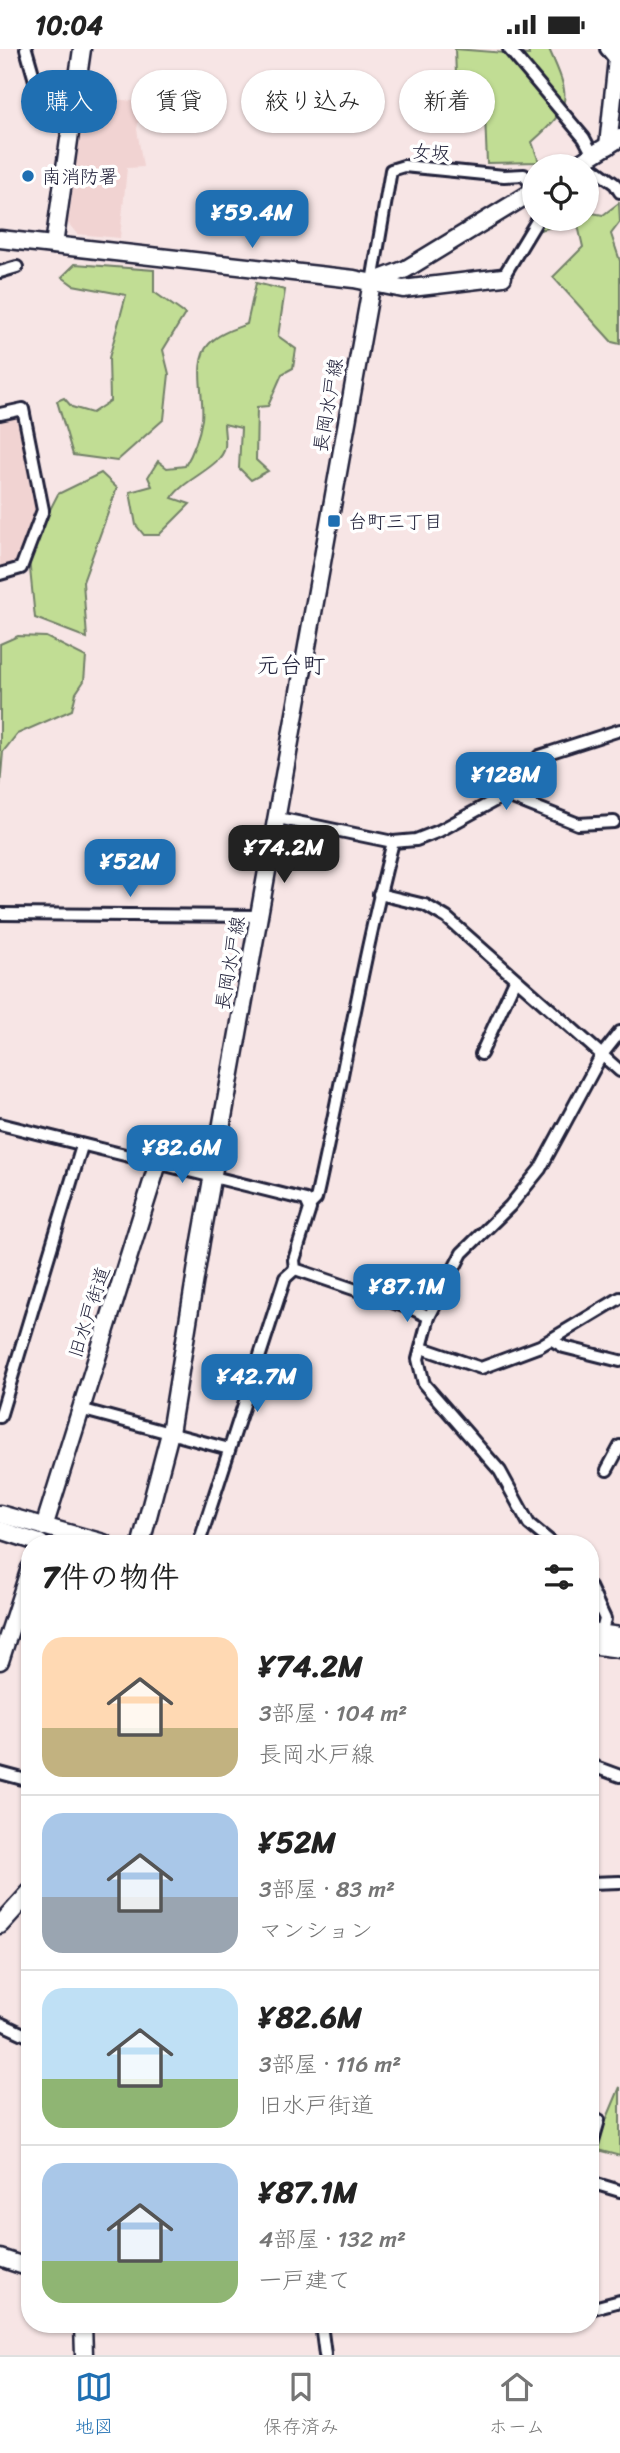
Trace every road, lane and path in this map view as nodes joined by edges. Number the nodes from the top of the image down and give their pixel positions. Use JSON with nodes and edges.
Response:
{"nodes":[{"id":1,"x":26,"y":49,"type":"edge"},
{"id":2,"x":82,"y":49,"type":"edge"},
{"id":3,"x":509,"y":49,"type":"edge"},
{"id":4,"x":613,"y":53,"type":"edge"},
{"id":5,"x":32,"y":70,"type":"edge"},
{"id":6,"x":79,"y":70,"type":"edge"},
{"id":7,"x":70,"y":133,"type":"edge"},
{"id":8,"x":614,"y":142,"type":"edge"},
{"id":9,"x":583,"y":154,"type":"edge"},
{"id":10,"x":594,"y":154,"type":"edge"},
{"id":11,"x":599,"y":172,"type":"edge"},
{"id":12,"x":522,"y":175,"type":"edge"},
{"id":13,"x":620,"y":193,"type":"edge"},
{"id":14,"x":522,"y":196,"type":"edge"},
{"id":15,"x":531,"y":231,"type":"edge"},
{"id":16,"x":0,"y":239,"type":"edge"},
{"id":17,"x":54,"y":245,"type":"junction"},
{"id":18,"x":17,"y":267,"type":"dead end"},
{"id":19,"x":0,"y":272,"type":"edge"},
{"id":20,"x":503,"y":277,"type":"joint"},
{"id":21,"x":372,"y":282,"type":"junction"},
{"id":22,"x":0,"y":414,"type":"edge"},
{"id":23,"x":0,"y":574,"type":"edge"},
{"id":24,"x":620,"y":730,"type":"edge"},
{"id":25,"x":505,"y":795,"type":"junction"},
{"id":26,"x":278,"y":818,"type":"junction"},
{"id":27,"x":614,"y":822,"type":"dead end"},
{"id":28,"x":393,"y":842,"type":"junction"},
{"id":29,"x":379,"y":894,"type":"junction"},
{"id":30,"x":0,"y":914,"type":"edge"},
{"id":31,"x":260,"y":916,"type":"junction"},
{"id":32,"x":515,"y":980,"type":"junction"},
{"id":33,"x":620,"y":1032,"type":"edge"},
{"id":34,"x":481,"y":1054,"type":"dead end"},
{"id":35,"x":601,"y":1056,"type":"junction"},
{"id":36,"x":620,"y":1071,"type":"edge"},
{"id":37,"x":1,"y":1126,"type":"edge"},
{"id":38,"x":82,"y":1146,"type":"junction"},
{"id":39,"x":158,"y":1163,"type":"junction"},
{"id":40,"x":213,"y":1177,"type":"junction"},
{"id":41,"x":310,"y":1205,"type":"junction"},
{"id":42,"x":295,"y":1269,"type":"junction"},
{"id":43,"x":620,"y":1297,"type":"edge"},
{"id":44,"x":429,"y":1317,"type":"junction"},
{"id":45,"x":552,"y":1340,"type":"junction"},
{"id":46,"x":422,"y":1348,"type":"junction"},
{"id":47,"x":620,"y":1361,"type":"edge"},
{"id":48,"x":80,"y":1409,"type":"junction"},
{"id":49,"x":0,"y":1417,"type":"edge"},
{"id":50,"x":170,"y":1433,"type":"junction"},
{"id":51,"x":620,"y":1446,"type":"edge"},
{"id":52,"x":229,"y":1449,"type":"junction"},
{"id":53,"x":607,"y":1470,"type":"dead end"},
{"id":54,"x":0,"y":1514,"type":"edge"},
{"id":55,"x":0,"y":1530,"type":"edge"},
{"id":56,"x":22,"y":1535,"type":"edge"},
{"id":57,"x":34,"y":1535,"type":"edge"},
{"id":58,"x":41,"y":1535,"type":"edge"},
{"id":59,"x":143,"y":1535,"type":"edge"},
{"id":60,"x":202,"y":1535,"type":"edge"},
{"id":61,"x":542,"y":1535,"type":"edge"},
{"id":62,"x":21,"y":1596,"type":"edge"},
{"id":63,"x":599,"y":1606,"type":"edge"},
{"id":64,"x":599,"y":1632,"type":"edge"},
{"id":65,"x":620,"y":1636,"type":"edge"},
{"id":66,"x":599,"y":1641,"type":"edge"},
{"id":67,"x":599,"y":1643,"type":"edge"},
{"id":68,"x":620,"y":1649,"type":"edge"},
{"id":69,"x":0,"y":1661,"type":"edge"},
{"id":70,"x":599,"y":1768,"type":"edge"},
{"id":71,"x":0,"y":1773,"type":"edge"},
{"id":72,"x":620,"y":1776,"type":"edge"},
{"id":73,"x":21,"y":1779,"type":"edge"},
{"id":74,"x":620,"y":1882,"type":"edge"},
{"id":75,"x":599,"y":1883,"type":"edge"},
{"id":76,"x":21,"y":1902,"type":"edge"},
{"id":77,"x":0,"y":1925,"type":"edge"},
{"id":78,"x":0,"y":2023,"type":"edge"},
{"id":79,"x":21,"y":2033,"type":"edge"},
{"id":80,"x":599,"y":2185,"type":"edge"},
{"id":81,"x":620,"y":2191,"type":"edge"},
{"id":82,"x":0,"y":2258,"type":"edge"},
{"id":83,"x":21,"y":2265,"type":"edge"},
{"id":84,"x":620,"y":2301,"type":"edge"},
{"id":85,"x":599,"y":2307,"type":"edge"},
{"id":86,"x":83,"y":2333,"type":"edge"},
{"id":87,"x":322,"y":2333,"type":"edge"},
{"id":88,"x":84,"y":2355,"type":"edge"},
{"id":89,"x":325,"y":2355,"type":"edge"}],
"edges":[{"from":1,"to":5,"type":"street"},
{"from":2,"to":6,"type":"main road"},
{"from":3,"to":9,"type":"street"},
{"from":4,"to":8,"type":"main road"},
{"from":7,"to":17,"type":"main road"},
{"from":8,"to":10,"type":"main road"},
{"from":11,"to":13,"type":"street"},
{"from":12,"to":21,"type":"street","name":"女坂"},
{"from":14,"to":21,"type":"main road"},
{"from":15,"to":20,"type":"street"},
{"from":16,"to":17,"type":"main road"},
{"from":17,"to":21,"type":"main road"},
{"from":18,"to":19,"type":"street"},
{"from":20,"to":21,"type":"main road"},
{"from":21,"to":26,"type":"main road","name":"長岡水戸線"},
{"from":22,"to":23,"type":"street"},
{"from":24,"to":25,"type":"street"},
{"from":25,"to":27,"type":"street"},
{"from":25,"to":28,"type":"street"},
{"from":26,"to":28,"type":"street"},
{"from":26,"to":31,"type":"main road","name":"長岡水戸線"},
{"from":28,"to":29,"type":"street"},
{"from":29,"to":32,"type":"street"},
{"from":29,"to":41,"type":"street"},
{"from":30,"to":31,"type":"street"},
{"from":31,"to":40,"type":"main road","name":"長岡水戸線"},
{"from":32,"to":34,"type":"street"},
{"from":32,"to":35,"type":"street"},
{"from":33,"to":35,"type":"street"},
{"from":35,"to":36,"type":"street"},
{"from":35,"to":44,"type":"street"},
{"from":37,"to":38,"type":"street"},
{"from":38,"to":39,"type":"street"},
{"from":38,"to":49,"type":"street"},
{"from":39,"to":40,"type":"street"},
{"from":39,"to":48,"type":"main road","name":"旧水戸街道"},
{"from":40,"to":41,"type":"street"},
{"from":40,"to":50,"type":"main road","name":"長岡水戸線"},
{"from":41,"to":42,"type":"street"},
{"from":42,"to":44,"type":"street"},
{"from":42,"to":52,"type":"street"},
{"from":43,"to":45,"type":"street"},
{"from":44,"to":46,"type":"street"},
{"from":45,"to":46,"type":"street"},
{"from":45,"to":47,"type":"street"},
{"from":46,"to":61,"type":"street"},
{"from":48,"to":50,"type":"street"},
{"from":48,"to":58,"type":"main road","name":"旧水戸街道"},
{"from":50,"to":52,"type":"street"},
{"from":50,"to":59,"type":"main road","name":"長岡水戸線"},
{"from":51,"to":53,"type":"street"},
{"from":52,"to":60,"type":"street"},
{"from":54,"to":57,"type":"main road"},
{"from":55,"to":56,"type":"main road"},
{"from":62,"to":69,"type":"main road"},
{"from":63,"to":64,"type":"street"},
{"from":65,"to":66,"type":"main road"},
{"from":67,"to":68,"type":"main road"},
{"from":70,"to":72,"type":"street"},
{"from":71,"to":73,"type":"street"},
{"from":74,"to":75,"type":"street"},
{"from":76,"to":77,"type":"main road"},
{"from":78,"to":79,"type":"street"},
{"from":80,"to":81,"type":"street"},
{"from":82,"to":83,"type":"main road"},
{"from":84,"to":85,"type":"street"},
{"from":86,"to":88,"type":"main road"},
{"from":87,"to":89,"type":"street"}]}
